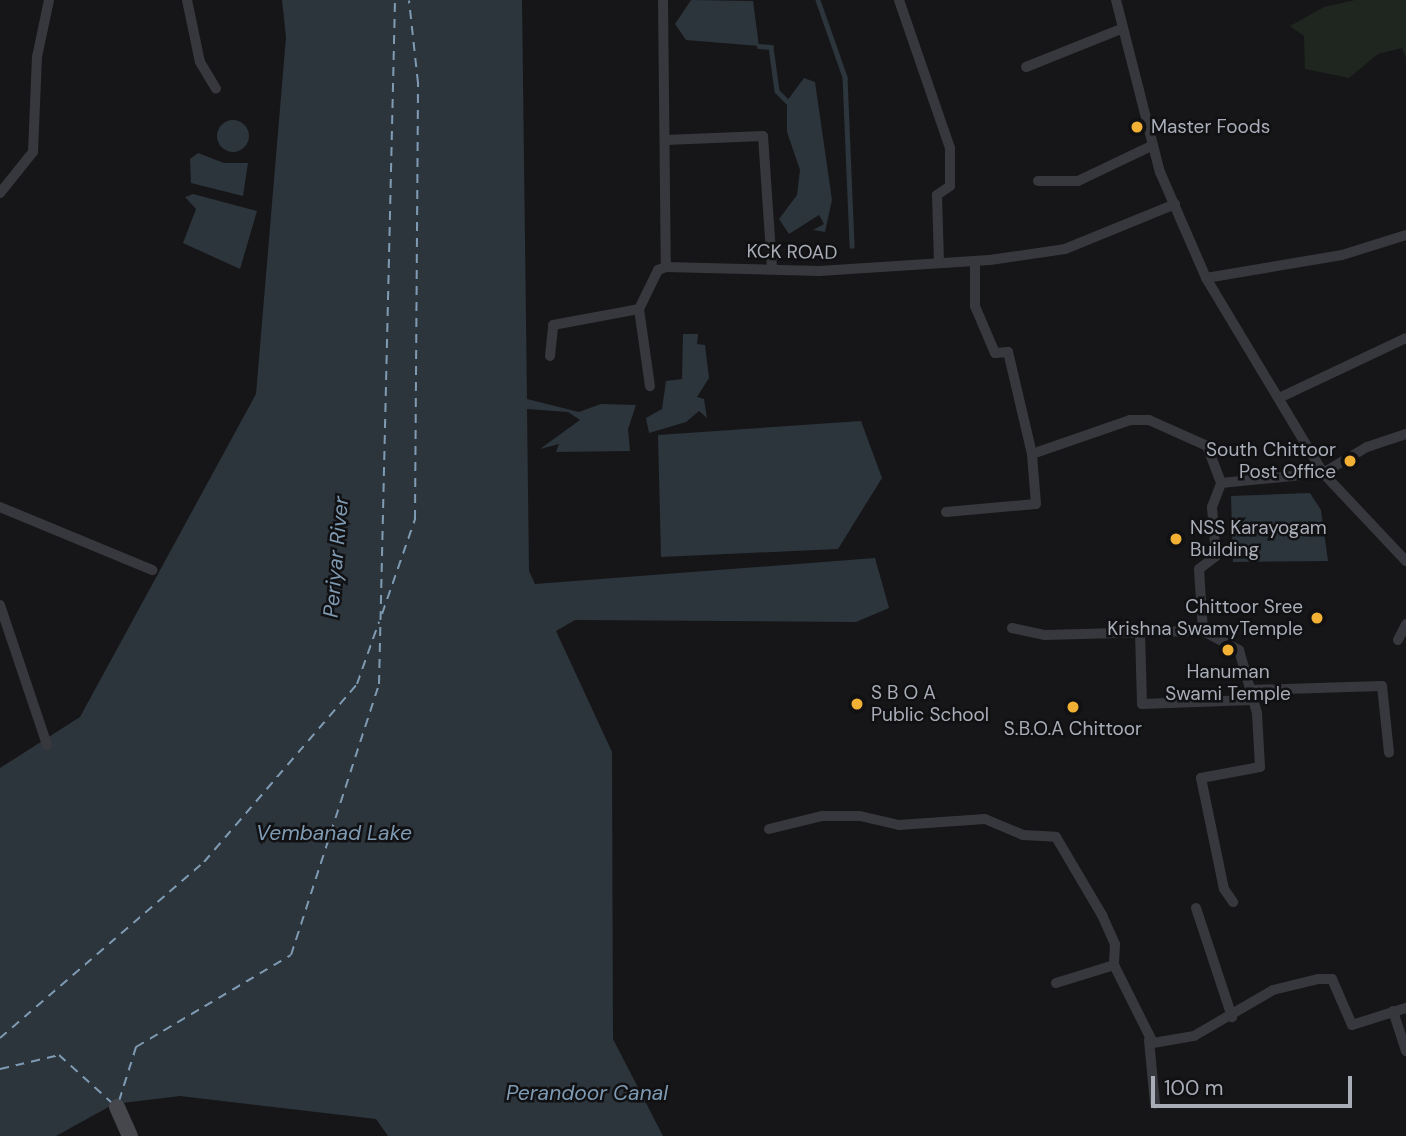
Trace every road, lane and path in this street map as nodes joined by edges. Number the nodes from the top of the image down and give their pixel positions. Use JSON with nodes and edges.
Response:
{"nodes":[{"id":1,"x":49,"y":0,"type":"edge"},
{"id":2,"x":187,"y":0,"type":"edge"},
{"id":3,"x":663,"y":0,"type":"edge"},
{"id":4,"x":899,"y":0,"type":"edge"},
{"id":5,"x":1116,"y":0,"type":"edge"},
{"id":6,"x":1121,"y":29,"type":"junction"},
{"id":7,"x":1026,"y":67,"type":"dead end"},
{"id":8,"x":216,"y":89,"type":"dead end"},
{"id":9,"x":665,"y":140,"type":"junction"},
{"id":10,"x":1153,"y":145,"type":"junction"},
{"id":11,"x":1038,"y":181,"type":"dead end"},
{"id":12,"x":0,"y":193,"type":"edge"},
{"id":13,"x":1175,"y":204,"type":"junction"},
{"id":14,"x":1406,"y":235,"type":"edge"},
{"id":15,"x":975,"y":261,"type":"junction"},
{"id":16,"x":939,"y":263,"type":"junction"},
{"id":17,"x":666,"y":267,"type":"junction"},
{"id":18,"x":772,"y":269,"type":"junction"},
{"id":19,"x":1206,"y":278,"type":"junction"},
{"id":20,"x":639,"y":309,"type":"junction"},
{"id":21,"x":1406,"y":338,"type":"edge"},
{"id":22,"x":550,"y":356,"type":"dead end"},
{"id":23,"x":650,"y":386,"type":"dead end"},
{"id":24,"x":1279,"y":398,"type":"junction"},
{"id":25,"x":1406,"y":434,"type":"edge"},
{"id":26,"x":1032,"y":454,"type":"junction"},
{"id":27,"x":1324,"y":474,"type":"junction"},
{"id":28,"x":1221,"y":483,"type":"junction"},
{"id":29,"x":0,"y":508,"type":"edge"},
{"id":30,"x":946,"y":512,"type":"dead end"},
{"id":31,"x":1406,"y":561,"type":"edge"},
{"id":32,"x":152,"y":570,"type":"dead end"},
{"id":33,"x":0,"y":605,"type":"edge"},
{"id":34,"x":1406,"y":624,"type":"edge"},
{"id":35,"x":1012,"y":628,"type":"dead end"},
{"id":36,"x":1203,"y":631,"type":"junction"},
{"id":37,"x":1140,"y":632,"type":"junction"},
{"id":38,"x":1398,"y":640,"type":"dead end"},
{"id":39,"x":1252,"y":695,"type":"junction"},
{"id":40,"x":47,"y":746,"type":"dead end"},
{"id":41,"x":1389,"y":753,"type":"dead end"},
{"id":42,"x":769,"y":829,"type":"dead end"},
{"id":43,"x":1233,"y":902,"type":"dead end"},
{"id":44,"x":1196,"y":908,"type":"dead end"},
{"id":45,"x":1114,"y":965,"type":"junction"},
{"id":46,"x":1056,"y":983,"type":"dead end"},
{"id":47,"x":1406,"y":1008,"type":"edge"},
{"id":48,"x":1394,"y":1012,"type":"junction"},
{"id":49,"x":1232,"y":1017,"type":"junction"},
{"id":50,"x":1149,"y":1041,"type":"junction"},
{"id":51,"x":1406,"y":1051,"type":"edge"},
{"id":52,"x":1155,"y":1104,"type":"dead end"},
{"id":53,"x":117,"y":1107,"type":"dead end"},
{"id":54,"x":130,"y":1136,"type":"edge"}],
"edges":[{"from":1,"to":12,"type":"street"},
{"from":2,"to":8,"type":"street"},
{"from":3,"to":9,"type":"street"},
{"from":4,"to":16,"type":"street"},
{"from":5,"to":6,"type":"street"},
{"from":6,"to":7,"type":"street"},
{"from":6,"to":10,"type":"street"},
{"from":9,"to":17,"type":"street"},
{"from":9,"to":18,"type":"street"},
{"from":10,"to":11,"type":"street"},
{"from":10,"to":13,"type":"street"},
{"from":13,"to":15,"type":"street","name":"KCK ROAD"},
{"from":13,"to":19,"type":"street"},
{"from":14,"to":19,"type":"street"},
{"from":15,"to":16,"type":"street","name":"KCK ROAD"},
{"from":15,"to":26,"type":"street"},
{"from":16,"to":18,"type":"street","name":"KCK ROAD"},
{"from":17,"to":18,"type":"street","name":"KCK ROAD"},
{"from":17,"to":20,"type":"street"},
{"from":19,"to":24,"type":"street"},
{"from":20,"to":22,"type":"street"},
{"from":20,"to":23,"type":"street"},
{"from":21,"to":24,"type":"street"},
{"from":24,"to":27,"type":"street"},
{"from":25,"to":27,"type":"street"},
{"from":26,"to":28,"type":"street"},
{"from":26,"to":30,"type":"street"},
{"from":27,"to":28,"type":"street"},
{"from":27,"to":31,"type":"street"},
{"from":28,"to":36,"type":"street"},
{"from":29,"to":32,"type":"street"},
{"from":33,"to":40,"type":"street"},
{"from":34,"to":38,"type":"street"},
{"from":35,"to":37,"type":"street"},
{"from":36,"to":37,"type":"street"},
{"from":36,"to":39,"type":"street"},
{"from":37,"to":39,"type":"street"},
{"from":39,"to":41,"type":"street"},
{"from":39,"to":43,"type":"street"},
{"from":42,"to":45,"type":"street"},
{"from":44,"to":49,"type":"street"},
{"from":45,"to":46,"type":"street"},
{"from":45,"to":50,"type":"street"},
{"from":47,"to":48,"type":"street"},
{"from":48,"to":49,"type":"street"},
{"from":48,"to":51,"type":"street"},
{"from":49,"to":50,"type":"street"},
{"from":50,"to":52,"type":"street"},
{"from":53,"to":54,"type":"street"}]}
